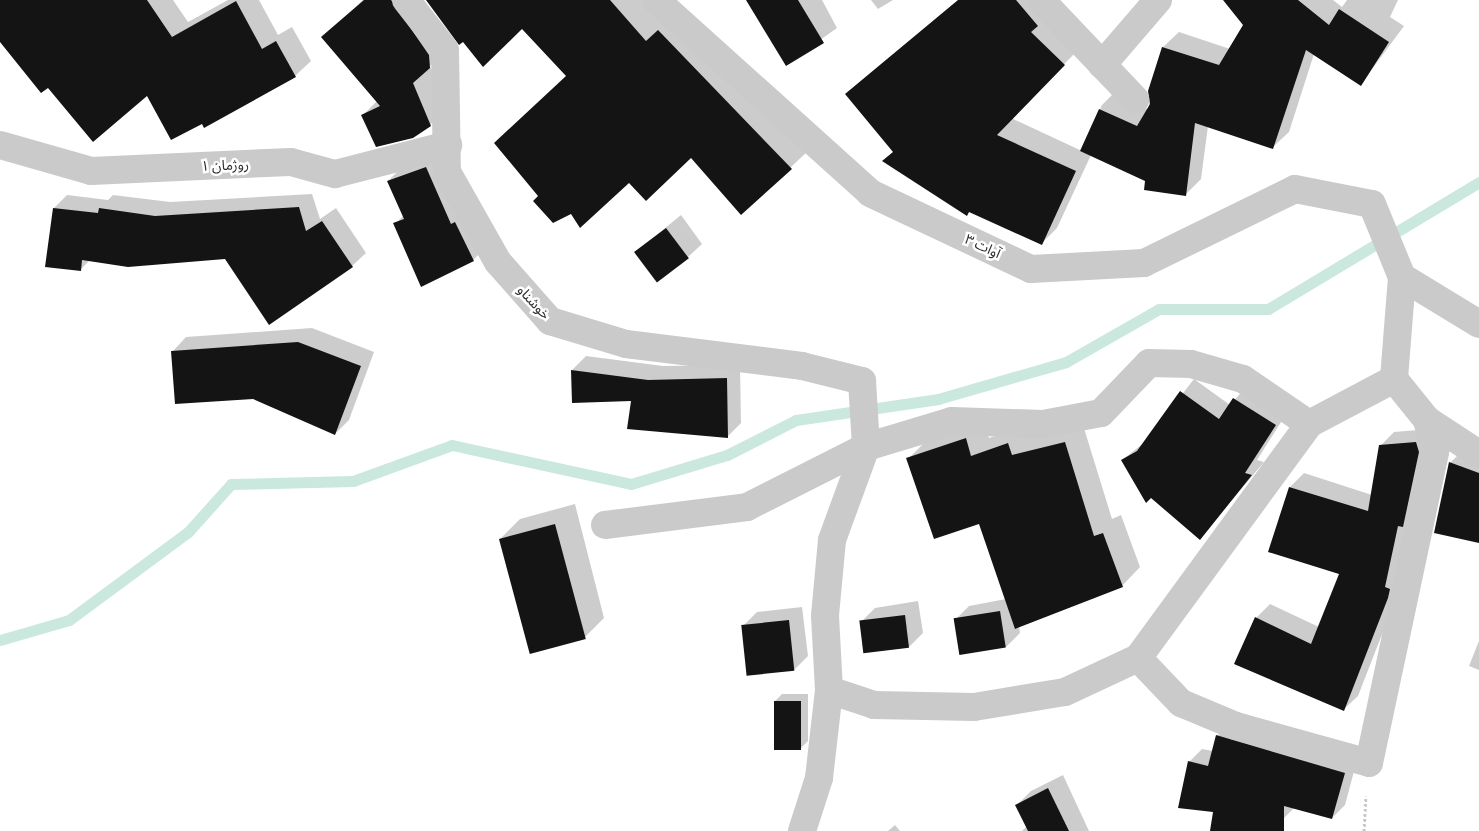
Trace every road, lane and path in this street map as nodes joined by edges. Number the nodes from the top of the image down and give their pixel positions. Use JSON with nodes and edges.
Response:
{"nodes":[{"id":1,"x":406,"y":0,"type":"edge"},
{"id":2,"x":656,"y":0,"type":"edge"},
{"id":3,"x":1040,"y":0,"type":"edge"},
{"id":4,"x":1158,"y":0,"type":"edge"},
{"id":5,"x":1102,"y":65,"type":"junction"},
{"id":6,"x":1135,"y":100,"type":"dead end"},
{"id":7,"x":0,"y":145,"type":"edge"},
{"id":8,"x":448,"y":145,"type":"junction"},
{"id":9,"x":1402,"y":277,"type":"junction"},
{"id":10,"x":1479,"y":324,"type":"edge"},
{"id":11,"x":1394,"y":379,"type":"junction"},
{"id":12,"x":1427,"y":420,"type":"junction"},
{"id":13,"x":1309,"y":424,"type":"junction"},
{"id":14,"x":866,"y":447,"type":"junction"},
{"id":15,"x":1479,"y":454,"type":"edge"},
{"id":16,"x":605,"y":524,"type":"dead end"},
{"id":17,"x":1138,"y":658,"type":"junction"},
{"id":18,"x":829,"y":690,"type":"junction"},
{"id":19,"x":802,"y":831,"type":"edge"}],
"edges":[{"from":1,"to":8,"type":"street","name":"خوشناو"},
{"from":2,"to":9,"type":"street","name":"آوات ۳"},
{"from":3,"to":5,"type":"street"},
{"from":4,"to":5,"type":"street"},
{"from":5,"to":6,"type":"street"},
{"from":7,"to":8,"type":"street","name":"روژمان ۱"},
{"from":8,"to":14,"type":"street","name":"خوشناو"},
{"from":9,"to":10,"type":"street"},
{"from":9,"to":11,"type":"street"},
{"from":11,"to":12,"type":"street"},
{"from":11,"to":13,"type":"street"},
{"from":12,"to":15,"type":"street"},
{"from":12,"to":17,"type":"street"},
{"from":13,"to":14,"type":"street"},
{"from":13,"to":17,"type":"street"},
{"from":14,"to":16,"type":"street"},
{"from":14,"to":18,"type":"street"},
{"from":17,"to":18,"type":"street"},
{"from":18,"to":19,"type":"street"}]}
